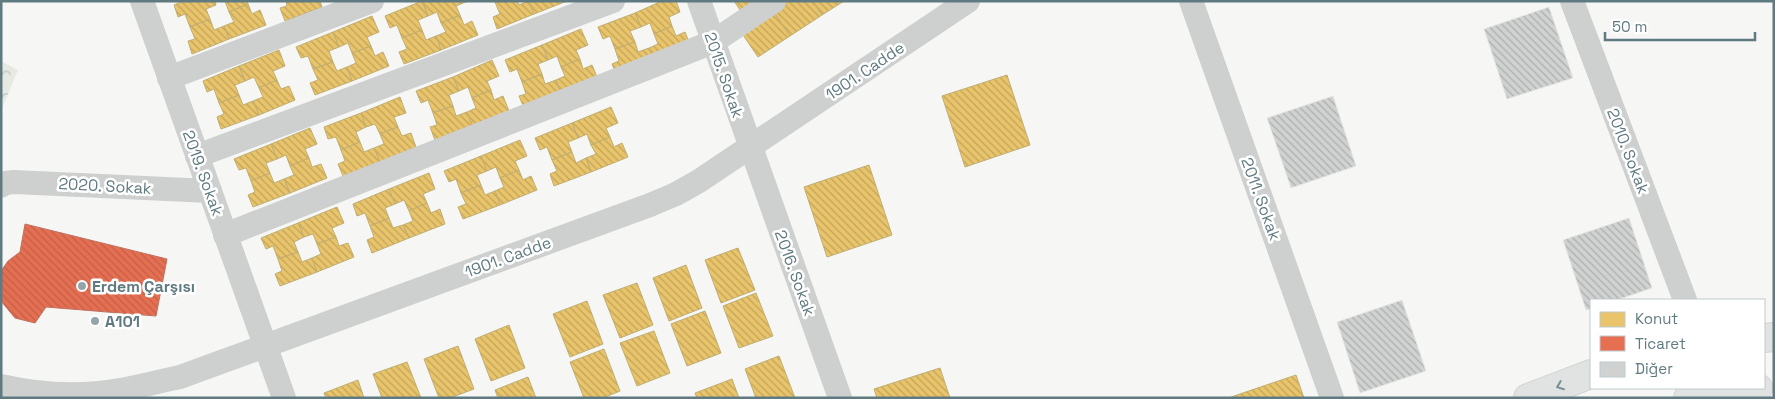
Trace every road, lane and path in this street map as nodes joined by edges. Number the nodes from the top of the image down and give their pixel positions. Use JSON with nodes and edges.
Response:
{"nodes":[{"id":1,"x":142,"y":1,"type":"edge"},
{"id":2,"x":372,"y":1,"type":"edge"},
{"id":3,"x":613,"y":1,"type":"edge"},
{"id":4,"x":699,"y":1,"type":"edge"},
{"id":5,"x":774,"y":1,"type":"edge"},
{"id":6,"x":968,"y":1,"type":"edge"},
{"id":7,"x":1191,"y":1,"type":"edge"},
{"id":8,"x":1572,"y":1,"type":"edge"},
{"id":9,"x":713,"y":42,"type":"junction"},
{"id":10,"x":169,"y":78,"type":"junction"},
{"id":11,"x":750,"y":148,"type":"junction"},
{"id":12,"x":197,"y":156,"type":"junction"},
{"id":13,"x":1,"y":186,"type":"edge"},
{"id":14,"x":210,"y":191,"type":"junction"},
{"id":15,"x":225,"y":235,"type":"junction"},
{"id":16,"x":1685,"y":299,"type":"edge"},
{"id":17,"x":264,"y":346,"type":"junction"},
{"id":18,"x":1590,"y":374,"type":"edge"},
{"id":19,"x":1,"y":386,"type":"edge"},
{"id":20,"x":1751,"y":389,"type":"edge"},
{"id":21,"x":284,"y":398,"type":"edge"},
{"id":22,"x":840,"y":398,"type":"edge"},
{"id":23,"x":1332,"y":398,"type":"edge"},
{"id":24,"x":1528,"y":398,"type":"edge"},
{"id":25,"x":1688,"y":398,"type":"edge"}],
"edges":[{"from":1,"to":10,"type":"street","name":"2019. Sokak"},
{"from":2,"to":10,"type":"street"},
{"from":3,"to":12,"type":"street"},
{"from":4,"to":9,"type":"street","name":"2015. Sokak"},
{"from":5,"to":9,"type":"street"},
{"from":6,"to":11,"type":"street","name":"1901. Cadde"},
{"from":7,"to":23,"type":"street","name":"2011. Sokak"},
{"from":8,"to":16,"type":"street","name":"2010. Sokak"},
{"from":9,"to":11,"type":"street","name":"2015. Sokak"},
{"from":9,"to":15,"type":"street"},
{"from":10,"to":12,"type":"street","name":"2019. Sokak"},
{"from":11,"to":17,"type":"street","name":"1901. Cadde"},
{"from":11,"to":22,"type":"street","name":"2016. Sokak"},
{"from":12,"to":14,"type":"street","name":"2019. Sokak"},
{"from":13,"to":14,"type":"street","name":"2020. Sokak"},
{"from":14,"to":15,"type":"street","name":"2019. Sokak"},
{"from":15,"to":17,"type":"street","name":"2019. Sokak"},
{"from":17,"to":19,"type":"street","name":"1901. Cadde"},
{"from":17,"to":21,"type":"street","name":"2019. Sokak"},
{"from":18,"to":24,"type":"main road","one_way":true},
{"from":20,"to":25,"type":"main road"}]}
